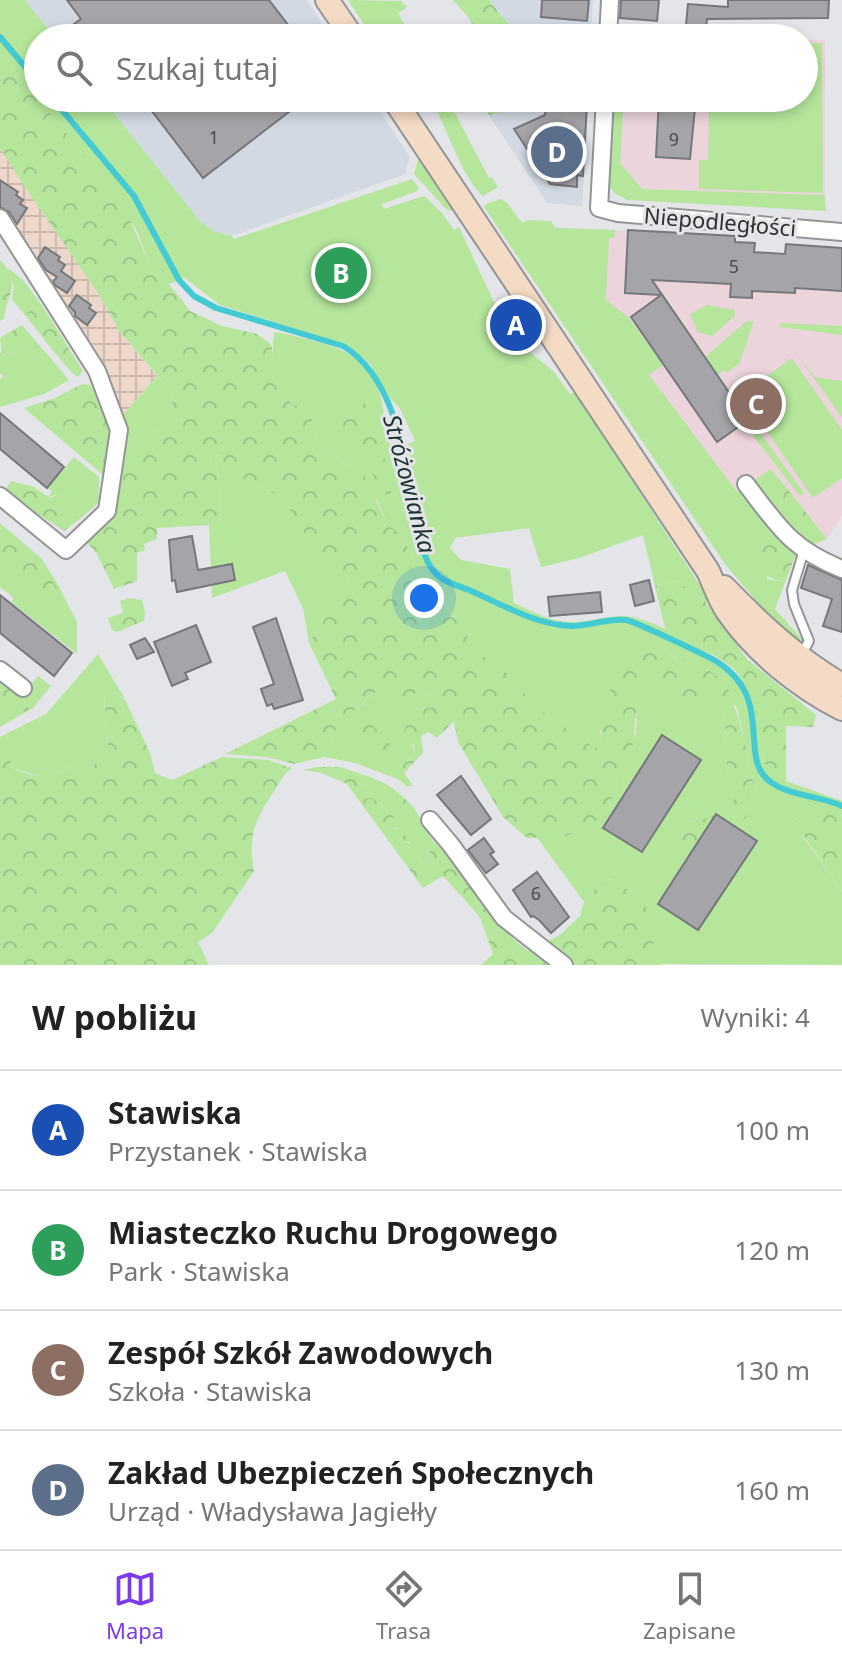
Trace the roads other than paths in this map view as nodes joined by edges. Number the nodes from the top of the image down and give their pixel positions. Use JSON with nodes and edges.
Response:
{"nodes":[{"id":1,"x":327,"y":0,"type":"edge"},
{"id":2,"x":610,"y":0,"type":"edge"},
{"id":3,"x":343,"y":24,"type":"edge"},
{"id":4,"x":609,"y":24,"type":"edge"},
{"id":5,"x":402,"y":112,"type":"edge"},
{"id":6,"x":604,"y":112,"type":"edge"},
{"id":7,"x":0,"y":218,"type":"edge"},
{"id":8,"x":842,"y":232,"type":"edge"},
{"id":9,"x":746,"y":484,"type":"dead end"},
{"id":10,"x":0,"y":496,"type":"edge"},
{"id":11,"x":804,"y":550,"type":"junction"},
{"id":12,"x":842,"y":569,"type":"edge"},
{"id":13,"x":708,"y":571,"type":"junction"},
{"id":14,"x":800,"y":657,"type":"junction"},
{"id":15,"x":0,"y":670,"type":"edge"},
{"id":16,"x":842,"y":685,"type":"edge"},
{"id":17,"x":23,"y":688,"type":"dead end"},
{"id":18,"x":842,"y":709,"type":"edge"},
{"id":19,"x":430,"y":820,"type":"dead end"},
{"id":20,"x":564,"y":965,"type":"edge"}],
"edges":[{"from":1,"to":3,"type":"main road"},
{"from":2,"to":4,"type":"street"},
{"from":5,"to":13,"type":"main road"},
{"from":6,"to":8,"type":"street","name":"Niepodległości"},
{"from":7,"to":10,"type":"street"},
{"from":9,"to":11,"type":"street"},
{"from":11,"to":12,"type":"street"},
{"from":11,"to":14,"type":"lane"},
{"from":13,"to":14,"type":"main road"},
{"from":13,"to":18,"type":"main road"},
{"from":14,"to":16,"type":"main road"},
{"from":15,"to":17,"type":"street"},
{"from":19,"to":20,"type":"street"}]}
